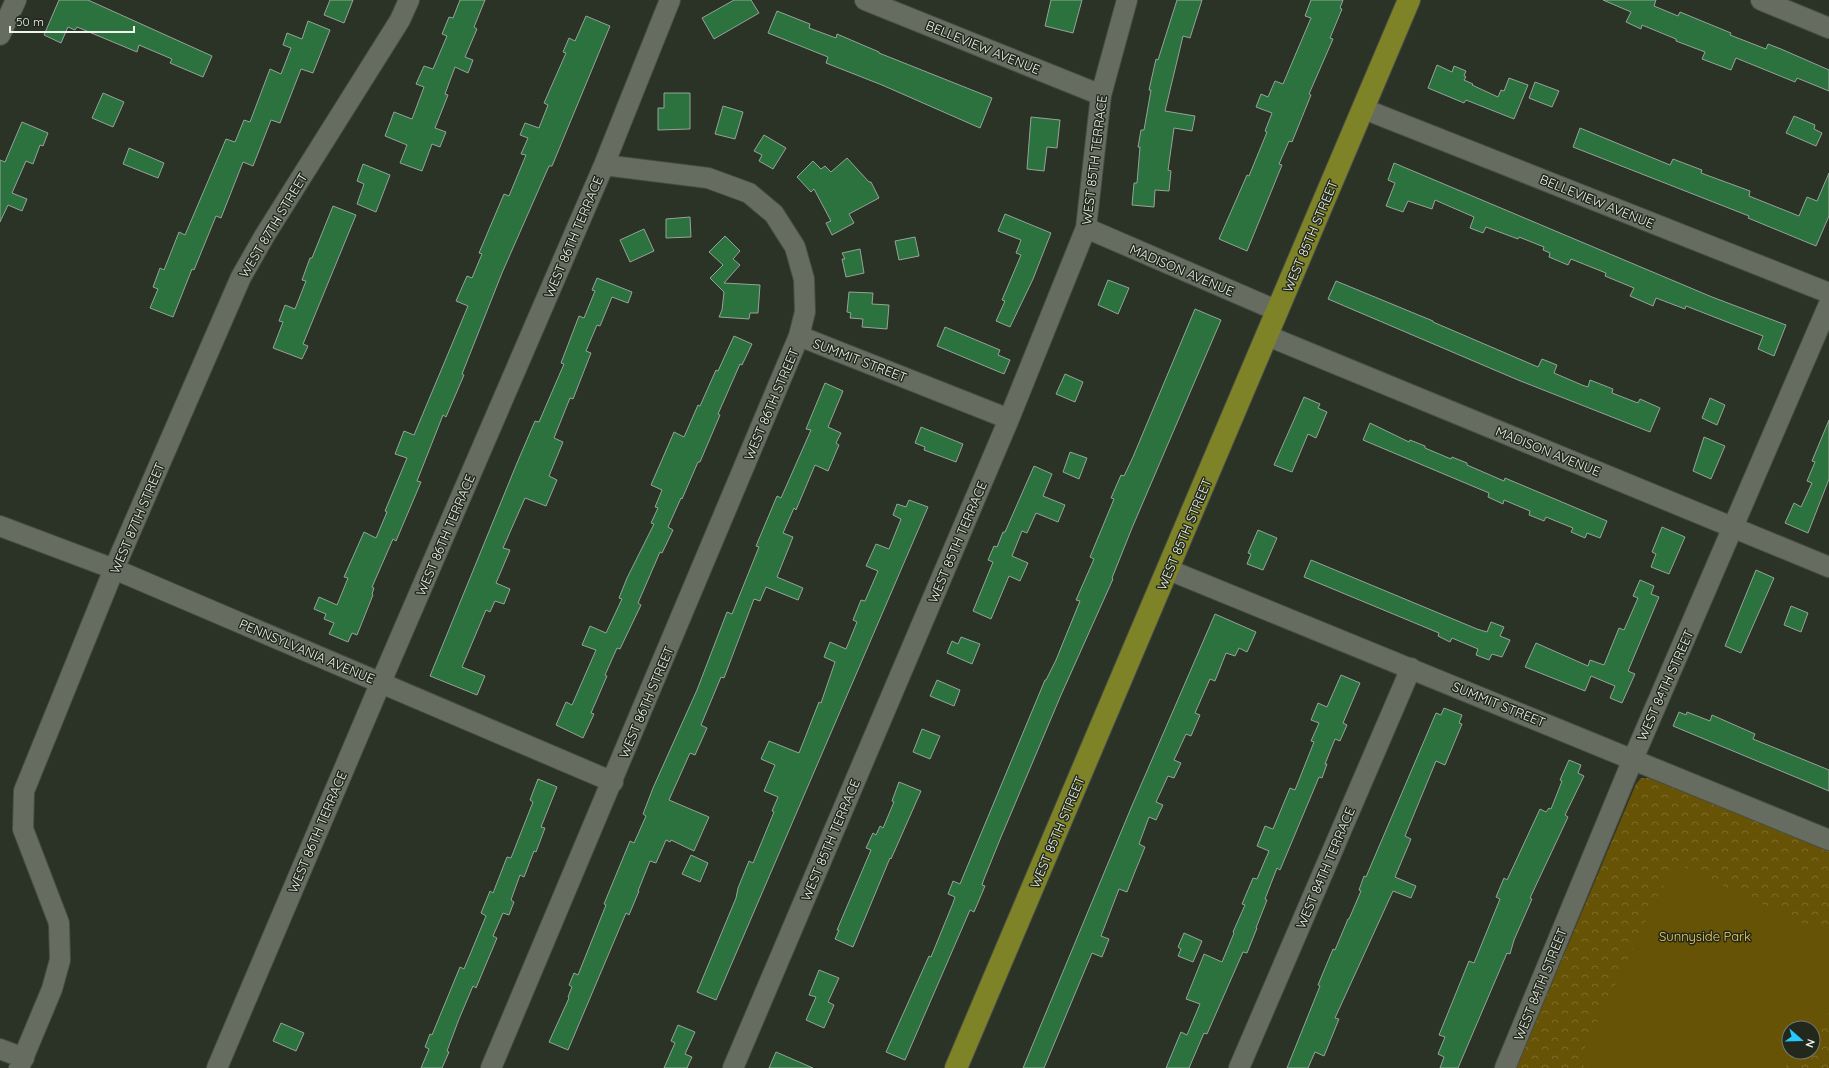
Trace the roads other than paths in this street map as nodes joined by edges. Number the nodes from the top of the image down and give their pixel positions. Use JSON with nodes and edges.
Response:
{"nodes":[{"id":1,"x":16,"y":0,"type":"edge"},
{"id":2,"x":409,"y":0,"type":"edge"},
{"id":3,"x":670,"y":0,"type":"edge"},
{"id":4,"x":866,"y":0,"type":"edge"},
{"id":5,"x":1127,"y":0,"type":"edge"},
{"id":6,"x":1409,"y":0,"type":"edge"},
{"id":7,"x":1761,"y":0,"type":"edge"},
{"id":8,"x":1829,"y":28,"type":"edge"},
{"id":9,"x":0,"y":35,"type":"edge"},
{"id":10,"x":1102,"y":95,"type":"junction"},
{"id":11,"x":1364,"y":108,"type":"junction"},
{"id":12,"x":604,"y":164,"type":"junction"},
{"id":13,"x":1086,"y":228,"type":"junction"},
{"id":14,"x":1829,"y":293,"type":"edge"},
{"id":15,"x":1829,"y":304,"type":"edge"},
{"id":16,"x":1278,"y":312,"type":"junction"},
{"id":17,"x":799,"y":336,"type":"junction"},
{"id":18,"x":1268,"y":336,"type":"junction"},
{"id":19,"x":1009,"y":419,"type":"junction"},
{"id":20,"x":0,"y":526,"type":"edge"},
{"id":21,"x":1734,"y":528,"type":"junction"},
{"id":22,"x":1829,"y":567,"type":"edge"},
{"id":23,"x":114,"y":569,"type":"junction"},
{"id":24,"x":1169,"y":570,"type":"junction"},
{"id":25,"x":1411,"y":668,"type":"junction"},
{"id":26,"x":381,"y":682,"type":"junction"},
{"id":27,"x":1633,"y":759,"type":"junction"},
{"id":28,"x":613,"y":782,"type":"junction"},
{"id":29,"x":1829,"y":840,"type":"edge"},
{"id":30,"x":0,"y":1049,"type":"edge"},
{"id":31,"x":21,"y":1063,"type":"edge"},
{"id":32,"x":217,"y":1068,"type":"edge"},
{"id":33,"x":491,"y":1068,"type":"edge"},
{"id":34,"x":733,"y":1068,"type":"edge"},
{"id":35,"x":956,"y":1068,"type":"edge"},
{"id":36,"x":1239,"y":1068,"type":"edge"},
{"id":37,"x":1505,"y":1068,"type":"edge"}],
"edges":[{"from":1,"to":9,"type":"street"},
{"from":2,"to":23,"type":"street","name":"WEST 87TH STREET"},
{"from":3,"to":12,"type":"street","name":"WEST 86TH TERRACE"},
{"from":4,"to":10,"type":"street","name":"BELLEVIEW AVENUE"},
{"from":5,"to":10,"type":"street","name":"WEST 85TH TERRACE"},
{"from":6,"to":11,"type":"main road","name":"WEST 85TH STREET"},
{"from":7,"to":8,"type":"street"},
{"from":10,"to":13,"type":"street","name":"WEST 85TH TERRACE"},
{"from":11,"to":14,"type":"street","name":"BELLEVIEW AVENUE"},
{"from":11,"to":16,"type":"main road","name":"WEST 85TH STREET"},
{"from":12,"to":17,"type":"street","name":"SUMMIT STREET"},
{"from":12,"to":26,"type":"street","name":"WEST 86TH TERRACE"},
{"from":13,"to":16,"type":"street","name":"MADISON AVENUE"},
{"from":13,"to":19,"type":"street","name":"WEST 85TH TERRACE"},
{"from":15,"to":21,"type":"street","name":"WEST 84TH STREET"},
{"from":16,"to":18,"type":"main road","name":"WEST 85TH STREET"},
{"from":17,"to":19,"type":"street","name":"SUMMIT STREET"},
{"from":17,"to":28,"type":"street","name":"WEST 86TH STREET"},
{"from":18,"to":21,"type":"street","name":"MADISON AVENUE"},
{"from":18,"to":24,"type":"main road","name":"WEST 85TH STREET"},
{"from":19,"to":34,"type":"street","name":"WEST 85TH TERRACE"},
{"from":20,"to":23,"type":"street","name":"PENNSYLVANIA AVENUE"},
{"from":21,"to":22,"type":"street","name":"MADISON AVENUE"},
{"from":21,"to":27,"type":"street","name":"WEST 84TH STREET"},
{"from":23,"to":26,"type":"street","name":"PENNSYLVANIA AVENUE"},
{"from":23,"to":31,"type":"street","name":"WEST 87TH STREET"},
{"from":24,"to":25,"type":"street","name":"SUMMIT STREET"},
{"from":24,"to":35,"type":"main road","name":"WEST 85TH STREET"},
{"from":25,"to":27,"type":"street","name":"SUMMIT STREET"},
{"from":25,"to":36,"type":"street","name":"WEST 84TH TERRACE"},
{"from":26,"to":28,"type":"street","name":"PENNSYLVANIA AVENUE"},
{"from":26,"to":32,"type":"street","name":"WEST 86TH TERRACE"},
{"from":27,"to":29,"type":"street","name":"SUMMIT STREET"},
{"from":27,"to":37,"type":"street","name":"WEST 84TH STREET"},
{"from":28,"to":33,"type":"street","name":"WEST 86TH STREET"},
{"from":30,"to":31,"type":"street"}]}
